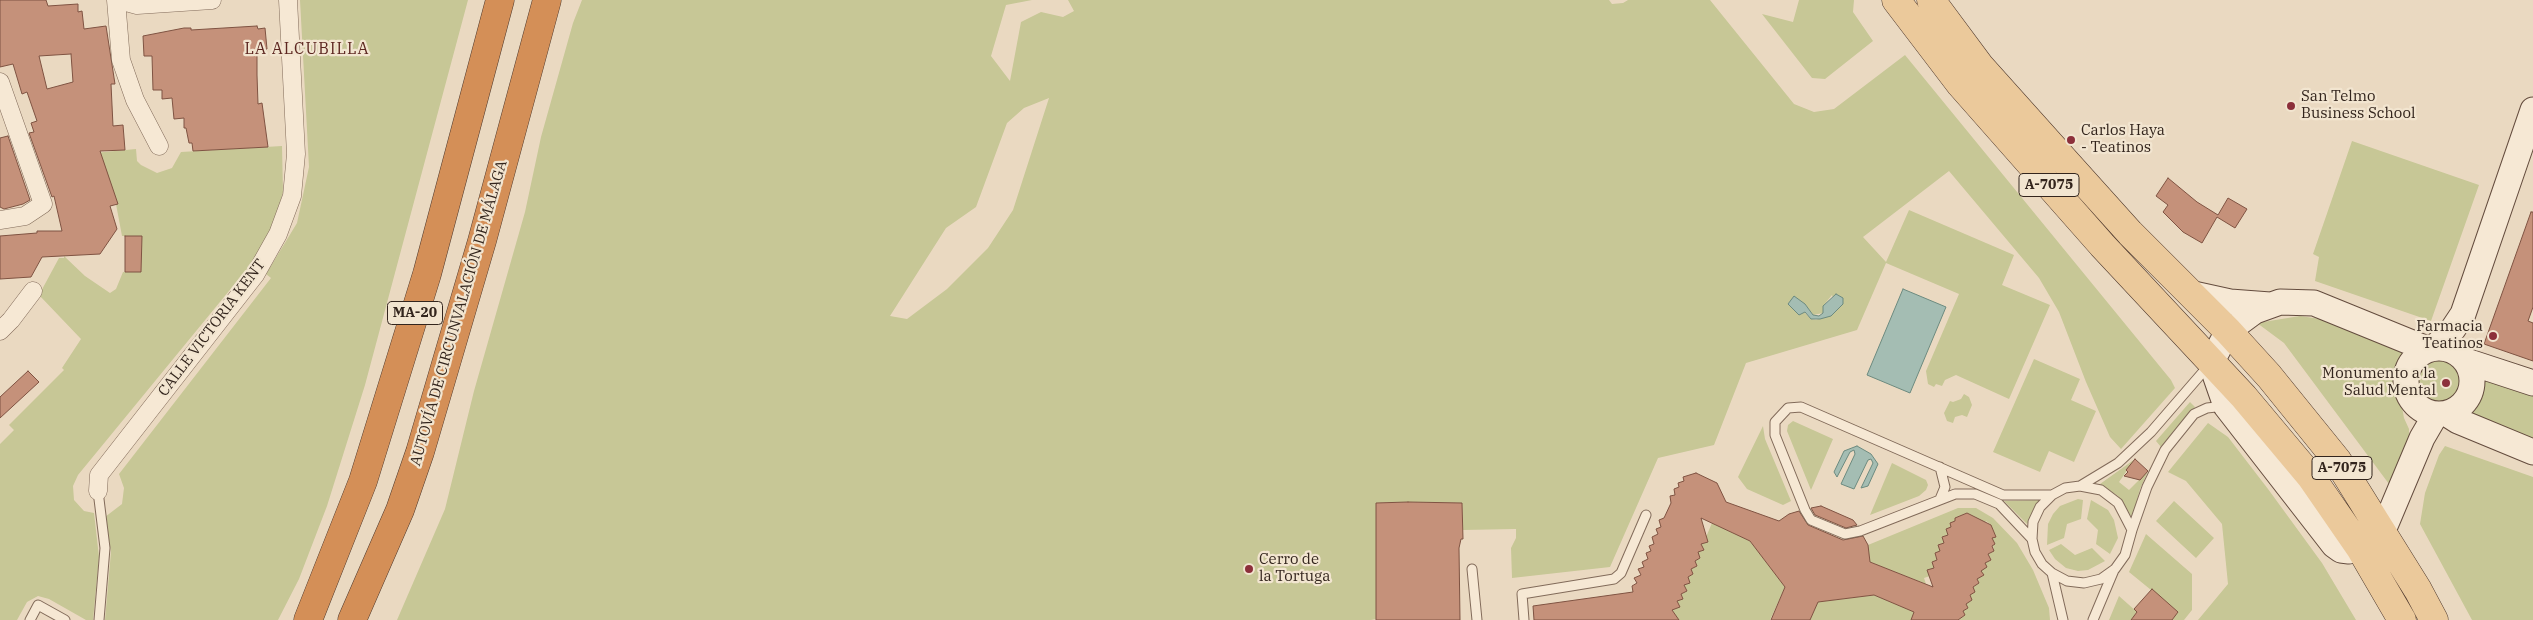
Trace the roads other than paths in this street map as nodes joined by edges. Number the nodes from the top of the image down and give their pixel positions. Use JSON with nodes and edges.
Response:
{"nodes":[{"id":1,"x":118,"y":0,"type":"edge"},
{"id":2,"x":212,"y":0,"type":"edge"},
{"id":3,"x":288,"y":0,"type":"edge"},
{"id":4,"x":500,"y":0,"type":"edge"},
{"id":5,"x":547,"y":0,"type":"edge"},
{"id":6,"x":1896,"y":0,"type":"edge"},
{"id":7,"x":1931,"y":0,"type":"edge"},
{"id":8,"x":0,"y":82,"type":"edge"},
{"id":9,"x":2533,"y":110,"type":"edge"},
{"id":10,"x":159,"y":146,"type":"dead end"},
{"id":11,"x":0,"y":220,"type":"edge"},
{"id":12,"x":33,"y":291,"type":"dead end"},
{"id":13,"x":2189,"y":292,"type":"junction"},
{"id":14,"x":2270,"y":306,"type":"junction"},
{"id":15,"x":0,"y":331,"type":"edge"},
{"id":16,"x":2228,"y":331,"type":"junction"},
{"id":17,"x":2431,"y":348,"type":"junction"},
{"id":18,"x":2466,"y":361,"type":"junction"},
{"id":19,"x":2211,"y":363,"type":"junction"},
{"id":20,"x":2533,"y":383,"type":"edge"},
{"id":21,"x":2226,"y":406,"type":"junction"},
{"id":22,"x":2441,"y":414,"type":"junction"},
{"id":23,"x":2533,"y":452,"type":"edge"},
{"id":24,"x":1940,"y":467,"type":"junction"},
{"id":25,"x":2080,"y":486,"type":"junction"},
{"id":26,"x":98,"y":492,"type":"joint"},
{"id":27,"x":2052,"y":495,"type":"junction"},
{"id":28,"x":1940,"y":499,"type":"junction"},
{"id":29,"x":1646,"y":514,"type":"dead end"},
{"id":30,"x":2132,"y":530,"type":"junction"},
{"id":31,"x":2382,"y":532,"type":"junction"},
{"id":32,"x":2032,"y":539,"type":"junction"},
{"id":33,"x":2360,"y":548,"type":"junction"},
{"id":34,"x":1472,"y":568,"type":"dead end"},
{"id":35,"x":2115,"y":569,"type":"junction"},
{"id":36,"x":2052,"y":573,"type":"junction"},
{"id":37,"x":30,"y":620,"type":"edge"},
{"id":38,"x":65,"y":620,"type":"edge"},
{"id":39,"x":99,"y":620,"type":"edge"},
{"id":40,"x":308,"y":620,"type":"edge"},
{"id":41,"x":352,"y":620,"type":"edge"},
{"id":42,"x":1477,"y":620,"type":"edge"},
{"id":43,"x":1524,"y":620,"type":"edge"},
{"id":44,"x":2063,"y":620,"type":"edge"},
{"id":45,"x":2093,"y":620,"type":"edge"},
{"id":46,"x":2402,"y":620,"type":"edge"},
{"id":47,"x":2434,"y":620,"type":"edge"}],
"edges":[{"from":1,"to":2,"type":"street"},
{"from":1,"to":10,"type":"street"},
{"from":3,"to":26,"type":"street","name":"CALLE VICTORIA KENT"},
{"from":4,"to":40,"type":"highway","number":"MA-20"},
{"from":5,"to":41,"type":"highway","name":"AUTOVÍA DE CIRCUNVALACIÓN DE MÁLAGA","number":"MA-20"},
{"from":6,"to":19,"type":"main road","number":"A-7075"},
{"from":7,"to":13,"type":"main road","number":"A-7075"},
{"from":8,"to":11,"type":"street"},
{"from":9,"to":17,"type":"main road"},
{"from":12,"to":15,"type":"street"},
{"from":13,"to":14,"type":"main road"},
{"from":13,"to":16,"type":"main road","number":"A-7075"},
{"from":14,"to":16,"type":"main road"},
{"from":14,"to":17,"type":"main road"},
{"from":16,"to":19,"type":"main road"},
{"from":16,"to":31,"type":"main road","number":"A-7075"},
{"from":17,"to":18,"type":"main road"},
{"from":17,"to":22,"type":"main road"},
{"from":18,"to":20,"type":"main road"},
{"from":18,"to":22,"type":"main road"},
{"from":19,"to":21,"type":"main road"},
{"from":19,"to":25,"type":"lane"},
{"from":19,"to":33,"type":"main road","number":"A-7075"},
{"from":21,"to":30,"type":"lane"},
{"from":21,"to":33,"type":"main road"},
{"from":22,"to":23,"type":"main road"},
{"from":22,"to":31,"type":"main road"},
{"from":24,"to":27,"type":"lane"},
{"from":24,"to":28,"type":"lane"},
{"from":24,"to":28,"type":"lane"},
{"from":25,"to":27,"type":"lane"},
{"from":25,"to":30,"type":"lane"},
{"from":26,"to":39,"type":"lane"},
{"from":27,"to":32,"type":"lane"},
{"from":28,"to":32,"type":"lane"},
{"from":29,"to":43,"type":"lane"},
{"from":30,"to":35,"type":"lane"},
{"from":31,"to":33,"type":"main road"},
{"from":31,"to":47,"type":"main road","number":"A-7075"},
{"from":32,"to":36,"type":"lane"},
{"from":33,"to":46,"type":"main road","number":"A-7075"},
{"from":34,"to":42,"type":"lane"},
{"from":35,"to":36,"type":"lane"},
{"from":35,"to":45,"type":"lane"},
{"from":36,"to":44,"type":"lane"},
{"from":37,"to":38,"type":"lane"}]}
